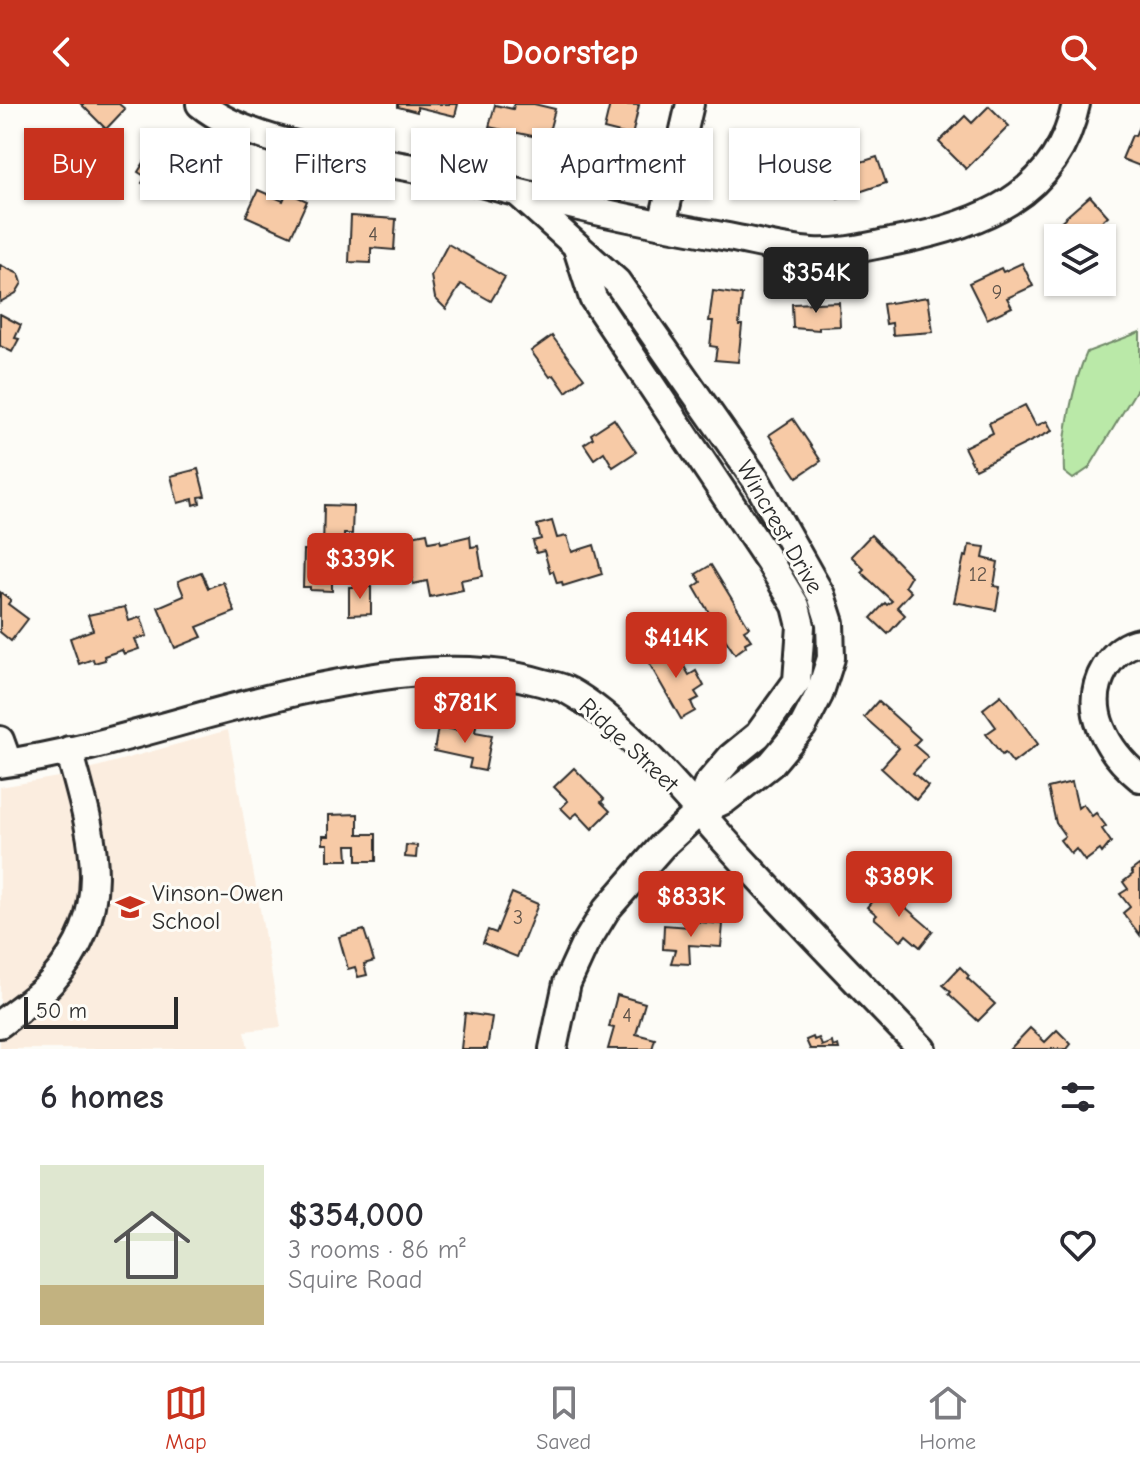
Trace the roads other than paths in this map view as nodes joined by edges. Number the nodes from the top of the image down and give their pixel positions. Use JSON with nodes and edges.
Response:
{"nodes":[{"id":1,"x":200,"y":104,"type":"edge"},
{"id":2,"x":690,"y":104,"type":"edge"},
{"id":3,"x":1076,"y":104,"type":"edge"},
{"id":4,"x":518,"y":193,"type":"junction"},
{"id":5,"x":662,"y":225,"type":"junction"},
{"id":6,"x":1140,"y":642,"type":"edge"},
{"id":7,"x":69,"y":750,"type":"junction"},
{"id":8,"x":3,"y":755,"type":"edge"},
{"id":9,"x":1140,"y":778,"type":"edge"},
{"id":10,"x":699,"y":812,"type":"junction"},
{"id":11,"x":0,"y":1024,"type":"edge"},
{"id":12,"x":553,"y":1049,"type":"edge"},
{"id":13,"x":922,"y":1049,"type":"edge"}],
"edges":[{"from":1,"to":4,"type":"street"},
{"from":2,"to":5,"type":"street"},
{"from":3,"to":5,"type":"street"},
{"from":4,"to":5,"type":"street"},
{"from":4,"to":10,"type":"street","name":"Wincrest Drive"},
{"from":6,"to":9,"type":"street"},
{"from":7,"to":8,"type":"street","name":"Ridge Street"},
{"from":7,"to":10,"type":"street","name":"Ridge Street"},
{"from":7,"to":11,"type":"street"},
{"from":10,"to":12,"type":"street"},
{"from":10,"to":13,"type":"street","name":"Ridge Street"}]}
